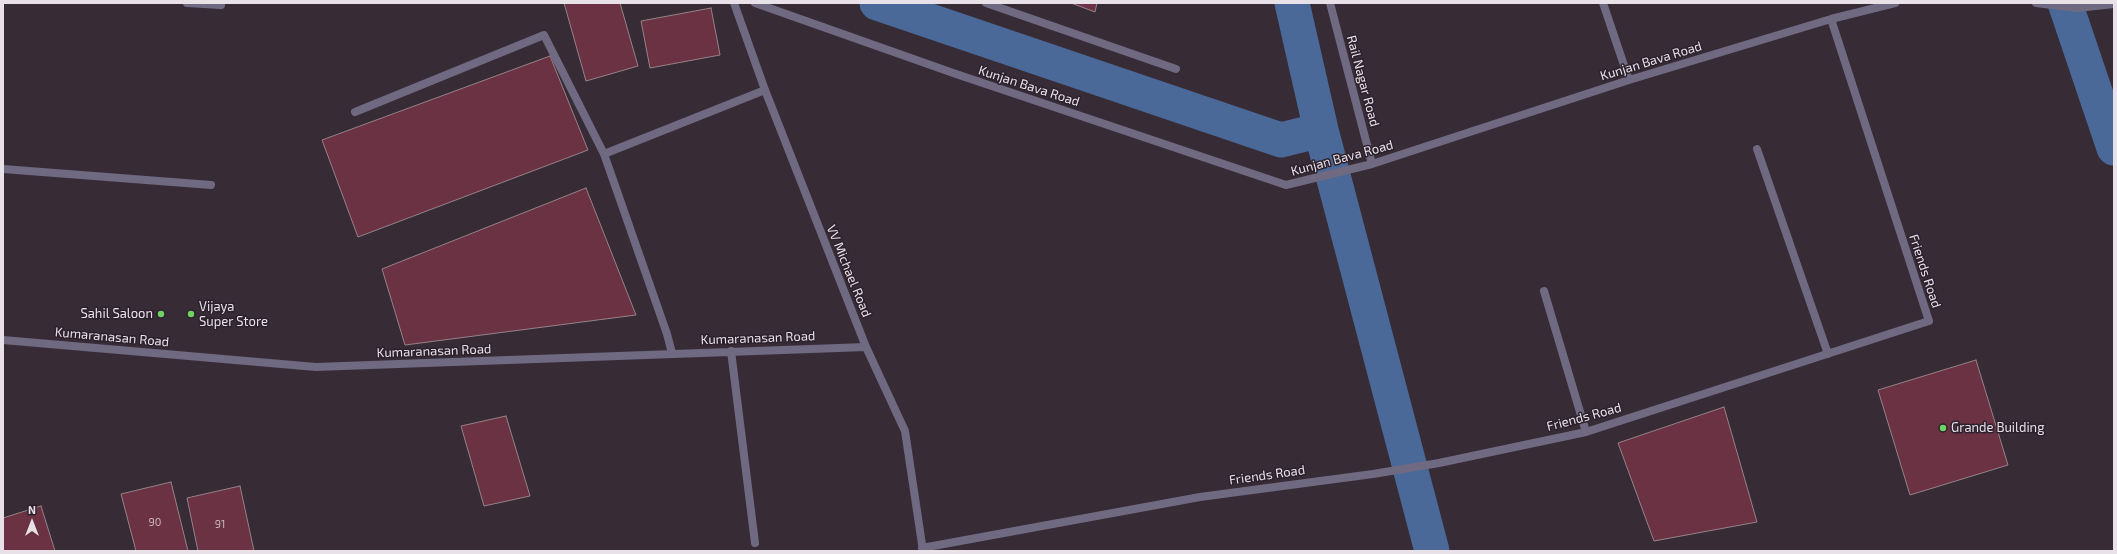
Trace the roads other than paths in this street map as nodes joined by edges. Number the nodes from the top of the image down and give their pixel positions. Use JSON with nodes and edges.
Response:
{"nodes":[{"id":1,"x":187,"y":3,"type":"edge"},
{"id":2,"x":734,"y":3,"type":"edge"},
{"id":3,"x":755,"y":3,"type":"edge"},
{"id":4,"x":986,"y":3,"type":"edge"},
{"id":5,"x":1330,"y":3,"type":"edge"},
{"id":6,"x":1603,"y":3,"type":"edge"},
{"id":7,"x":1895,"y":3,"type":"edge"},
{"id":8,"x":2036,"y":3,"type":"edge"},
{"id":9,"x":2114,"y":4,"type":"edge"},
{"id":10,"x":221,"y":5,"type":"dead end"},
{"id":11,"x":1831,"y":19,"type":"junction"},
{"id":12,"x":1176,"y":69,"type":"dead end"},
{"id":13,"x":1629,"y":80,"type":"junction"},
{"id":14,"x":765,"y":90,"type":"junction"},
{"id":15,"x":355,"y":112,"type":"dead end"},
{"id":16,"x":1757,"y":149,"type":"dead end"},
{"id":17,"x":604,"y":154,"type":"junction"},
{"id":18,"x":1372,"y":164,"type":"junction"},
{"id":19,"x":3,"y":169,"type":"edge"},
{"id":20,"x":211,"y":185,"type":"dead end"},
{"id":21,"x":1544,"y":291,"type":"dead end"},
{"id":22,"x":3,"y":340,"type":"edge"},
{"id":23,"x":866,"y":347,"type":"junction"},
{"id":24,"x":731,"y":351,"type":"junction"},
{"id":25,"x":672,"y":353,"type":"junction"},
{"id":26,"x":1828,"y":354,"type":"junction"},
{"id":27,"x":1586,"y":432,"type":"junction"},
{"id":28,"x":755,"y":543,"type":"dead end"},
{"id":29,"x":922,"y":550,"type":"edge"}],
"edges":[{"from":1,"to":10,"type":"street"},
{"from":2,"to":14,"type":"street","name":"VV Michael Road"},
{"from":3,"to":18,"type":"street","name":"Kunjan Bava Road"},
{"from":4,"to":12,"type":"street"},
{"from":5,"to":18,"type":"street","name":"Rail Nagar Road"},
{"from":6,"to":13,"type":"street"},
{"from":7,"to":11,"type":"street","name":"Kunjan Bava Road"},
{"from":8,"to":9,"type":"street"},
{"from":11,"to":13,"type":"street","name":"Kunjan Bava Road"},
{"from":11,"to":26,"type":"street","name":"Friends Road"},
{"from":13,"to":18,"type":"street","name":"Kunjan Bava Road"},
{"from":14,"to":17,"type":"street"},
{"from":14,"to":23,"type":"street","name":"VV Michael Road"},
{"from":15,"to":17,"type":"street"},
{"from":16,"to":26,"type":"street"},
{"from":17,"to":25,"type":"street"},
{"from":19,"to":20,"type":"street"},
{"from":21,"to":27,"type":"street"},
{"from":22,"to":25,"type":"street","name":"Kumaranasan Road"},
{"from":23,"to":24,"type":"street","name":"Kumaranasan Road"},
{"from":23,"to":29,"type":"street","name":"VV Michael Road"},
{"from":24,"to":25,"type":"street","name":"Kumaranasan Road"},
{"from":24,"to":28,"type":"street"},
{"from":26,"to":27,"type":"street","name":"Friends Road"},
{"from":27,"to":29,"type":"street","name":"Friends Road"}]}
